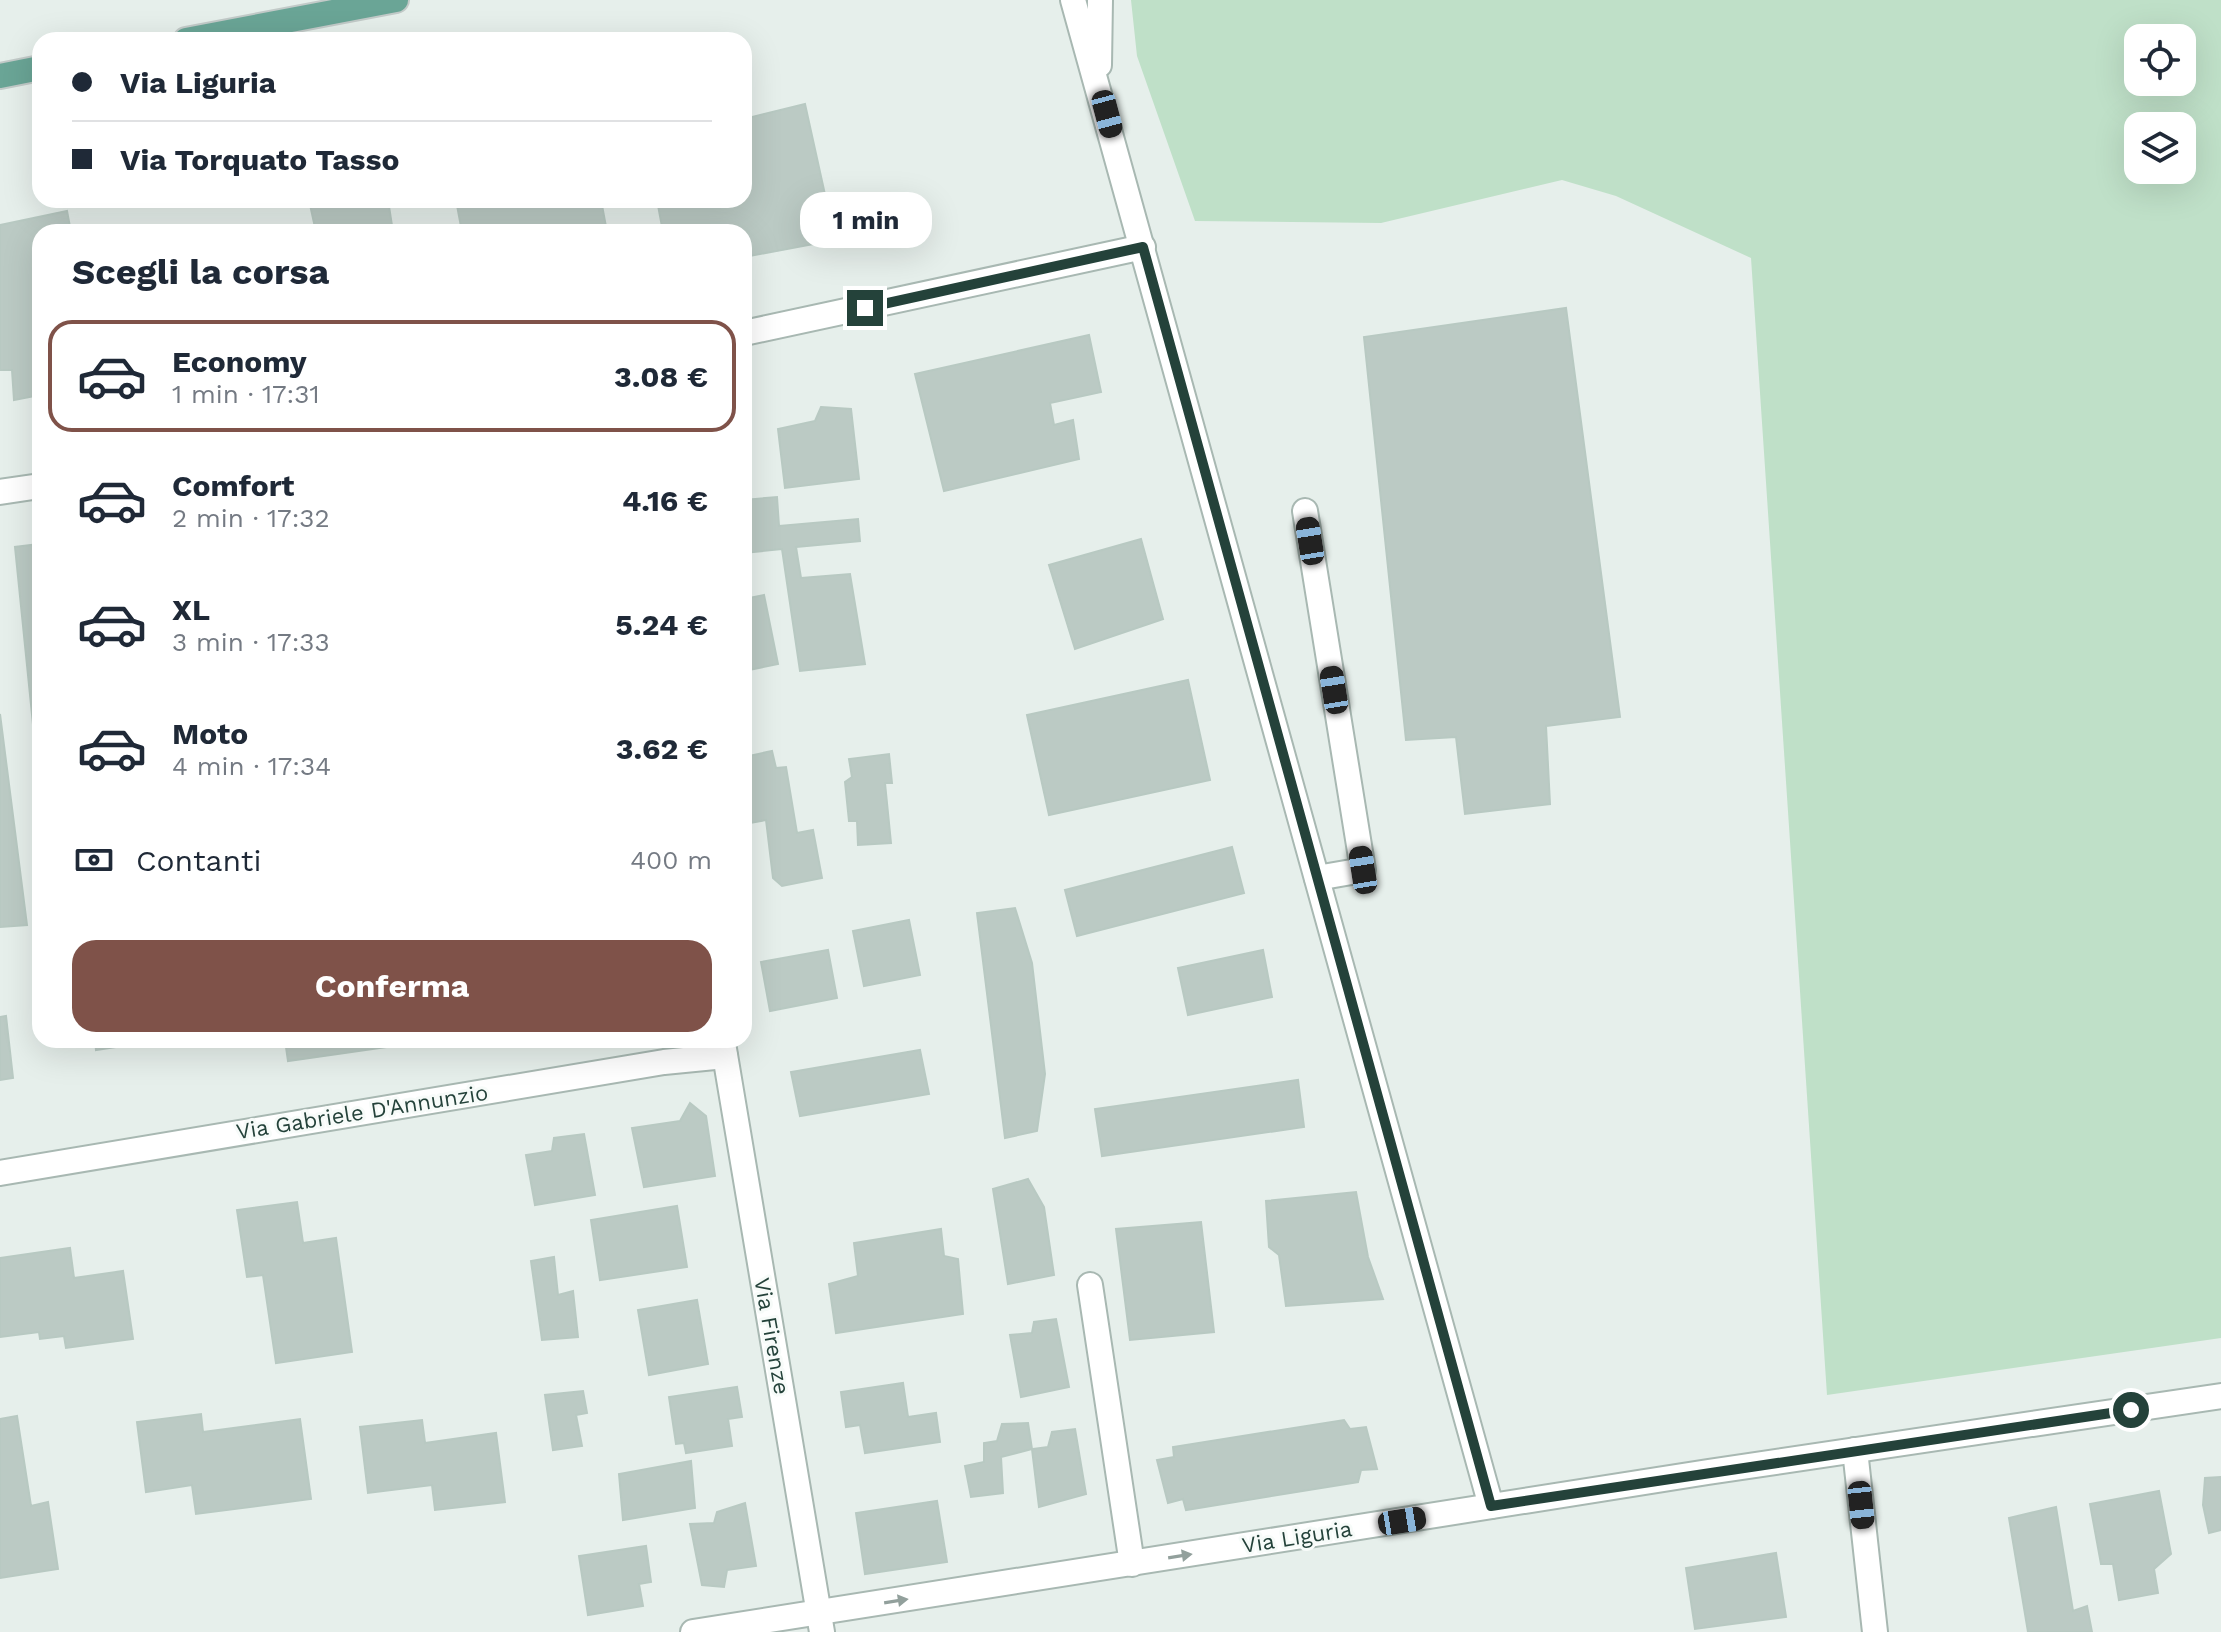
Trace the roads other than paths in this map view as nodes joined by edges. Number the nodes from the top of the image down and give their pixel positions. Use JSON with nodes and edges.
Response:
{"nodes":[{"id":1,"x":396,"y":0,"type":"edge"},
{"id":2,"x":1100,"y":0,"type":"edge"},
{"id":3,"x":1072,"y":4,"type":"edge"},
{"id":4,"x":228,"y":32,"type":"edge"},
{"id":5,"x":32,"y":70,"type":"edge"},
{"id":6,"x":0,"y":76,"type":"edge"},
{"id":7,"x":1099,"y":88,"type":"junction"},
{"id":8,"x":1143,"y":247,"type":"junction"},
{"id":9,"x":752,"y":331,"type":"edge"},
{"id":10,"x":32,"y":487,"type":"edge"},
{"id":11,"x":0,"y":492,"type":"edge"},
{"id":12,"x":1305,"y":511,"type":"dead end"},
{"id":13,"x":1317,"y":878,"type":"junction"},
{"id":14,"x":724,"y":1048,"type":"edge"},
{"id":15,"x":0,"y":1173,"type":"edge"},
{"id":16,"x":1090,"y":1285,"type":"dead end"},
{"id":17,"x":2221,"y":1396,"type":"edge"},
{"id":18,"x":1855,"y":1450,"type":"junction"},
{"id":19,"x":1491,"y":1506,"type":"junction"},
{"id":20,"x":1132,"y":1564,"type":"junction"},
{"id":21,"x":820,"y":1623,"type":"edge"},
{"id":22,"x":693,"y":1632,"type":"edge"},
{"id":23,"x":1875,"y":1632,"type":"edge"}],
"edges":[{"from":1,"to":4,"type":"main road"},
{"from":2,"to":7,"type":"street"},
{"from":3,"to":7,"type":"street"},
{"from":5,"to":6,"type":"main road"},
{"from":7,"to":8,"type":"street"},
{"from":8,"to":9,"type":"street"},
{"from":8,"to":13,"type":"street"},
{"from":10,"to":11,"type":"street"},
{"from":12,"to":13,"type":"street"},
{"from":13,"to":19,"type":"street"},
{"from":14,"to":15,"type":"street","name":"Via Gabriele D'Annunzio"},
{"from":14,"to":21,"type":"street","name":"Via Firenze"},
{"from":16,"to":20,"type":"street"},
{"from":17,"to":18,"type":"street","name":"Via Liguria"},
{"from":18,"to":19,"type":"street","name":"Via Liguria"},
{"from":18,"to":23,"type":"street"},
{"from":20,"to":19,"type":"street","name":"Via Liguria","one_way":true},
{"from":21,"to":20,"type":"street","name":"Via Liguria","one_way":true},
{"from":21,"to":22,"type":"street","name":"Via Liguria"}]}
